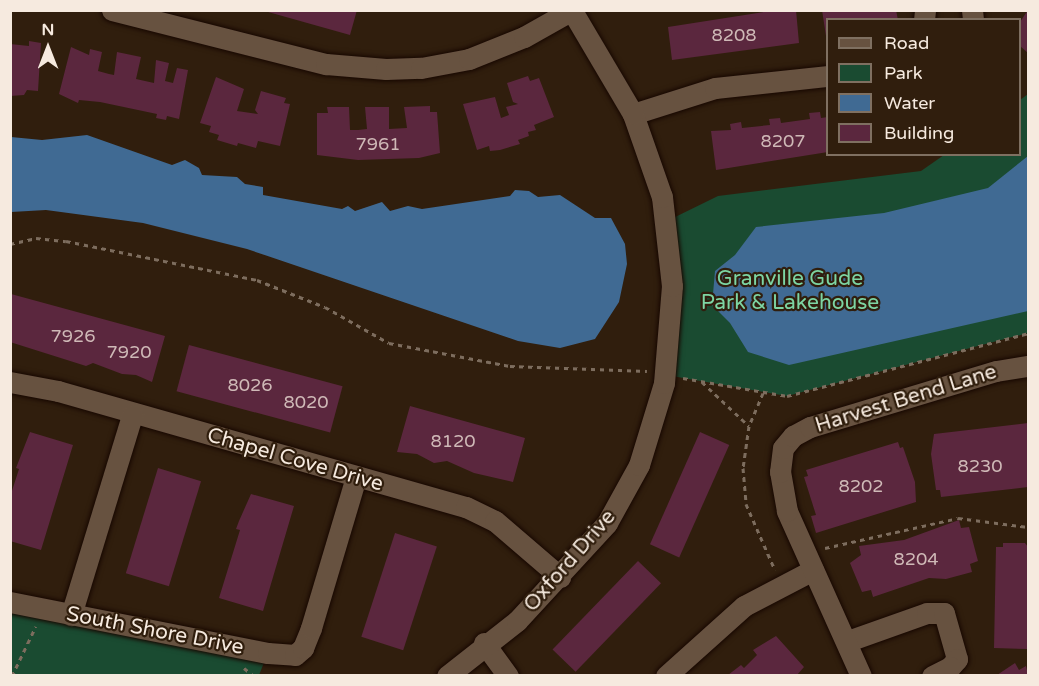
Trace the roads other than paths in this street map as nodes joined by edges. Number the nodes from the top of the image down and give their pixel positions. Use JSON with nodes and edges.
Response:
{"nodes":[{"id":1,"x":111,"y":10,"type":"edge"},
{"id":2,"x":572,"y":11,"type":"edge"},
{"id":3,"x":826,"y":76,"type":"edge"},
{"id":4,"x":633,"y":114,"type":"junction"},
{"id":5,"x":1029,"y":366,"type":"edge"},
{"id":6,"x":10,"y":382,"type":"edge"},
{"id":7,"x":132,"y":415,"type":"junction"},
{"id":8,"x":356,"y":477,"type":"junction"},
{"id":9,"x":809,"y":561,"type":"junction"},
{"id":10,"x":560,"y":577,"type":"junction"},
{"id":11,"x":10,"y":602,"type":"edge"},
{"id":12,"x":71,"y":615,"type":"junction"},
{"id":13,"x":848,"y":641,"type":"junction"},
{"id":14,"x":484,"y":644,"type":"junction"},
{"id":15,"x":447,"y":675,"type":"edge"},
{"id":16,"x":508,"y":675,"type":"edge"},
{"id":17,"x":666,"y":675,"type":"edge"},
{"id":18,"x":861,"y":675,"type":"edge"},
{"id":19,"x":932,"y":675,"type":"edge"}],
"edges":[{"from":1,"to":2,"type":"street"},
{"from":2,"to":4,"type":"street","name":"Oxford Drive"},
{"from":3,"to":4,"type":"street"},
{"from":4,"to":10,"type":"street","name":"Oxford Drive"},
{"from":5,"to":9,"type":"street","name":"Harvest Bend Lane"},
{"from":6,"to":7,"type":"street","name":"Chapel Cove Drive"},
{"from":7,"to":8,"type":"street","name":"Chapel Cove Drive"},
{"from":7,"to":12,"type":"street"},
{"from":8,"to":10,"type":"street","name":"Chapel Cove Drive"},
{"from":8,"to":12,"type":"street","name":"South Shore Drive"},
{"from":9,"to":13,"type":"street","name":"Harvest Bend Lane"},
{"from":9,"to":17,"type":"street"},
{"from":10,"to":14,"type":"street","name":"Oxford Drive"},
{"from":11,"to":12,"type":"street","name":"South Shore Drive"},
{"from":13,"to":18,"type":"street","name":"Harvest Bend Lane"},
{"from":13,"to":19,"type":"street"},
{"from":14,"to":15,"type":"street","name":"Oxford Drive"},
{"from":14,"to":16,"type":"street"}]}
